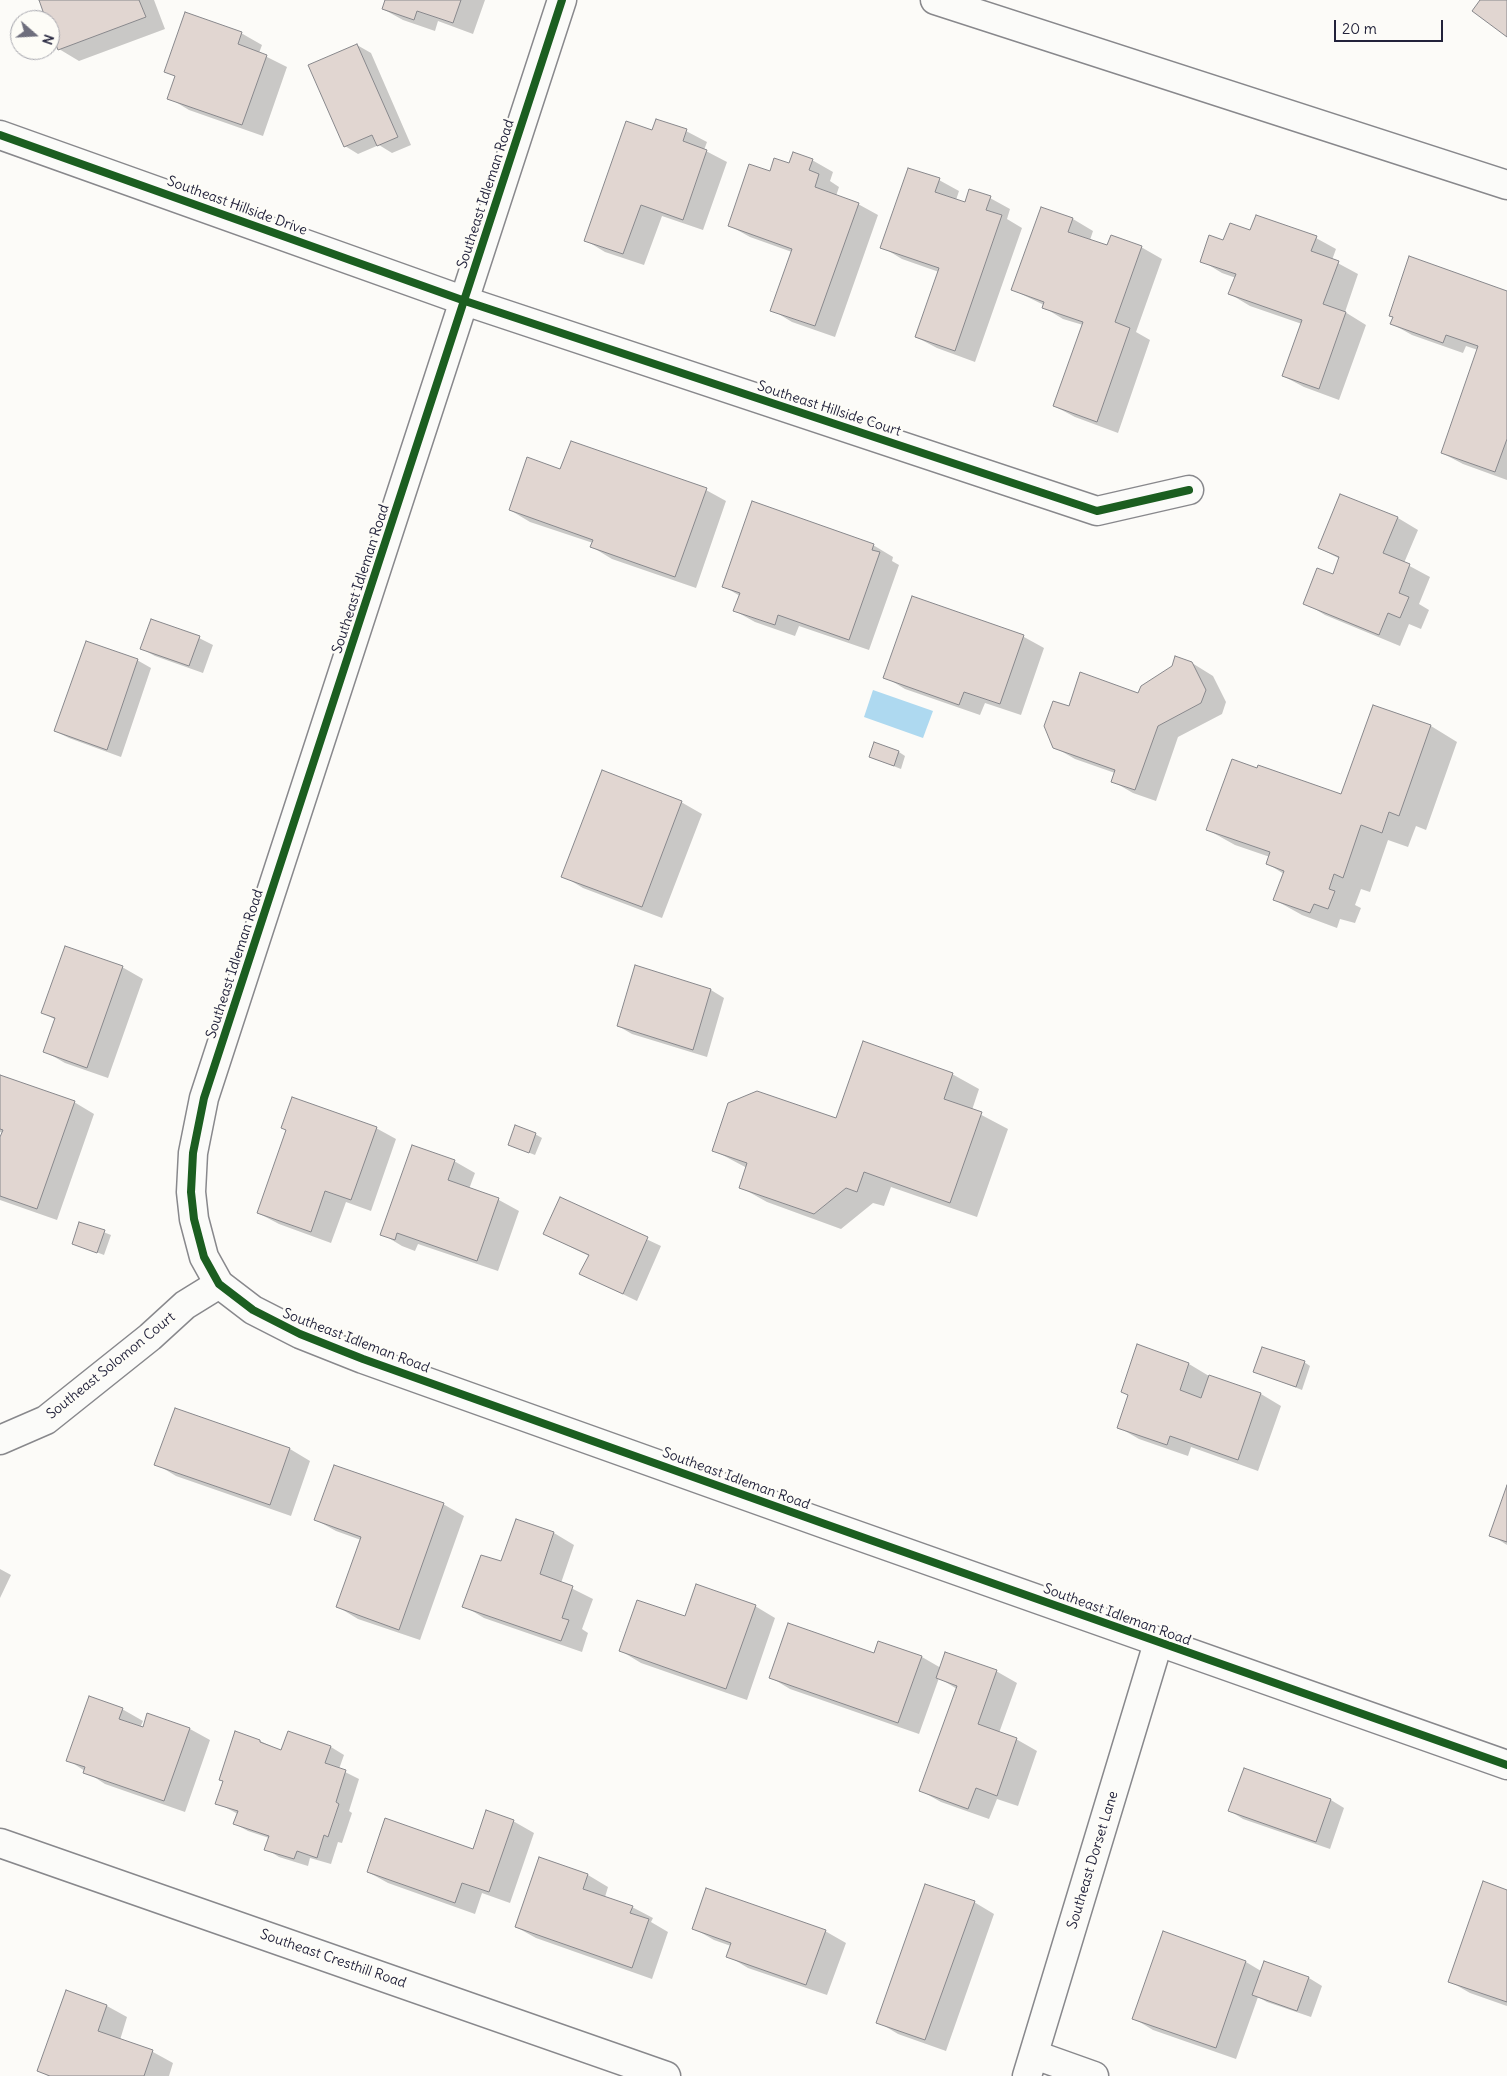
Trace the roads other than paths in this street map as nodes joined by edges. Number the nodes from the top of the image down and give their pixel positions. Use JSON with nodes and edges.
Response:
{"nodes":[{"id":1,"x":562,"y":0,"type":"edge"},
{"id":2,"x":935,"y":0,"type":"edge"},
{"id":3,"x":0,"y":135,"type":"edge"},
{"id":4,"x":1507,"y":185,"type":"edge"},
{"id":5,"x":465,"y":301,"type":"junction"},
{"id":6,"x":1188,"y":490,"type":"dead end"},
{"id":7,"x":219,"y":1284,"type":"junction"},
{"id":8,"x":0,"y":1440,"type":"edge"},
{"id":9,"x":1158,"y":1643,"type":"junction"},
{"id":10,"x":1507,"y":1765,"type":"edge"},
{"id":11,"x":0,"y":1843,"type":"edge"},
{"id":12,"x":1031,"y":2065,"type":"edge"},
{"id":13,"x":666,"y":2076,"type":"edge"},
{"id":14,"x":1094,"y":2076,"type":"edge"}],
"edges":[{"from":1,"to":5,"type":"street","name":"Southeast Idleman Road"},
{"from":2,"to":4,"type":"street"},
{"from":3,"to":5,"type":"street","name":"Southeast Hillside Drive"},
{"from":5,"to":6,"type":"street","name":"Southeast Hillside Court"},
{"from":5,"to":7,"type":"street","name":"Southeast Idleman Road"},
{"from":7,"to":8,"type":"street","name":"Southeast Solomon Court"},
{"from":7,"to":9,"type":"street","name":"Southeast Idleman Road"},
{"from":9,"to":10,"type":"street","name":"Southeast Idleman Road"},
{"from":9,"to":12,"type":"street","name":"Southeast Dorset Lane"},
{"from":11,"to":13,"type":"street","name":"Southeast Cresthill Road"},
{"from":12,"to":14,"type":"street"}]}
